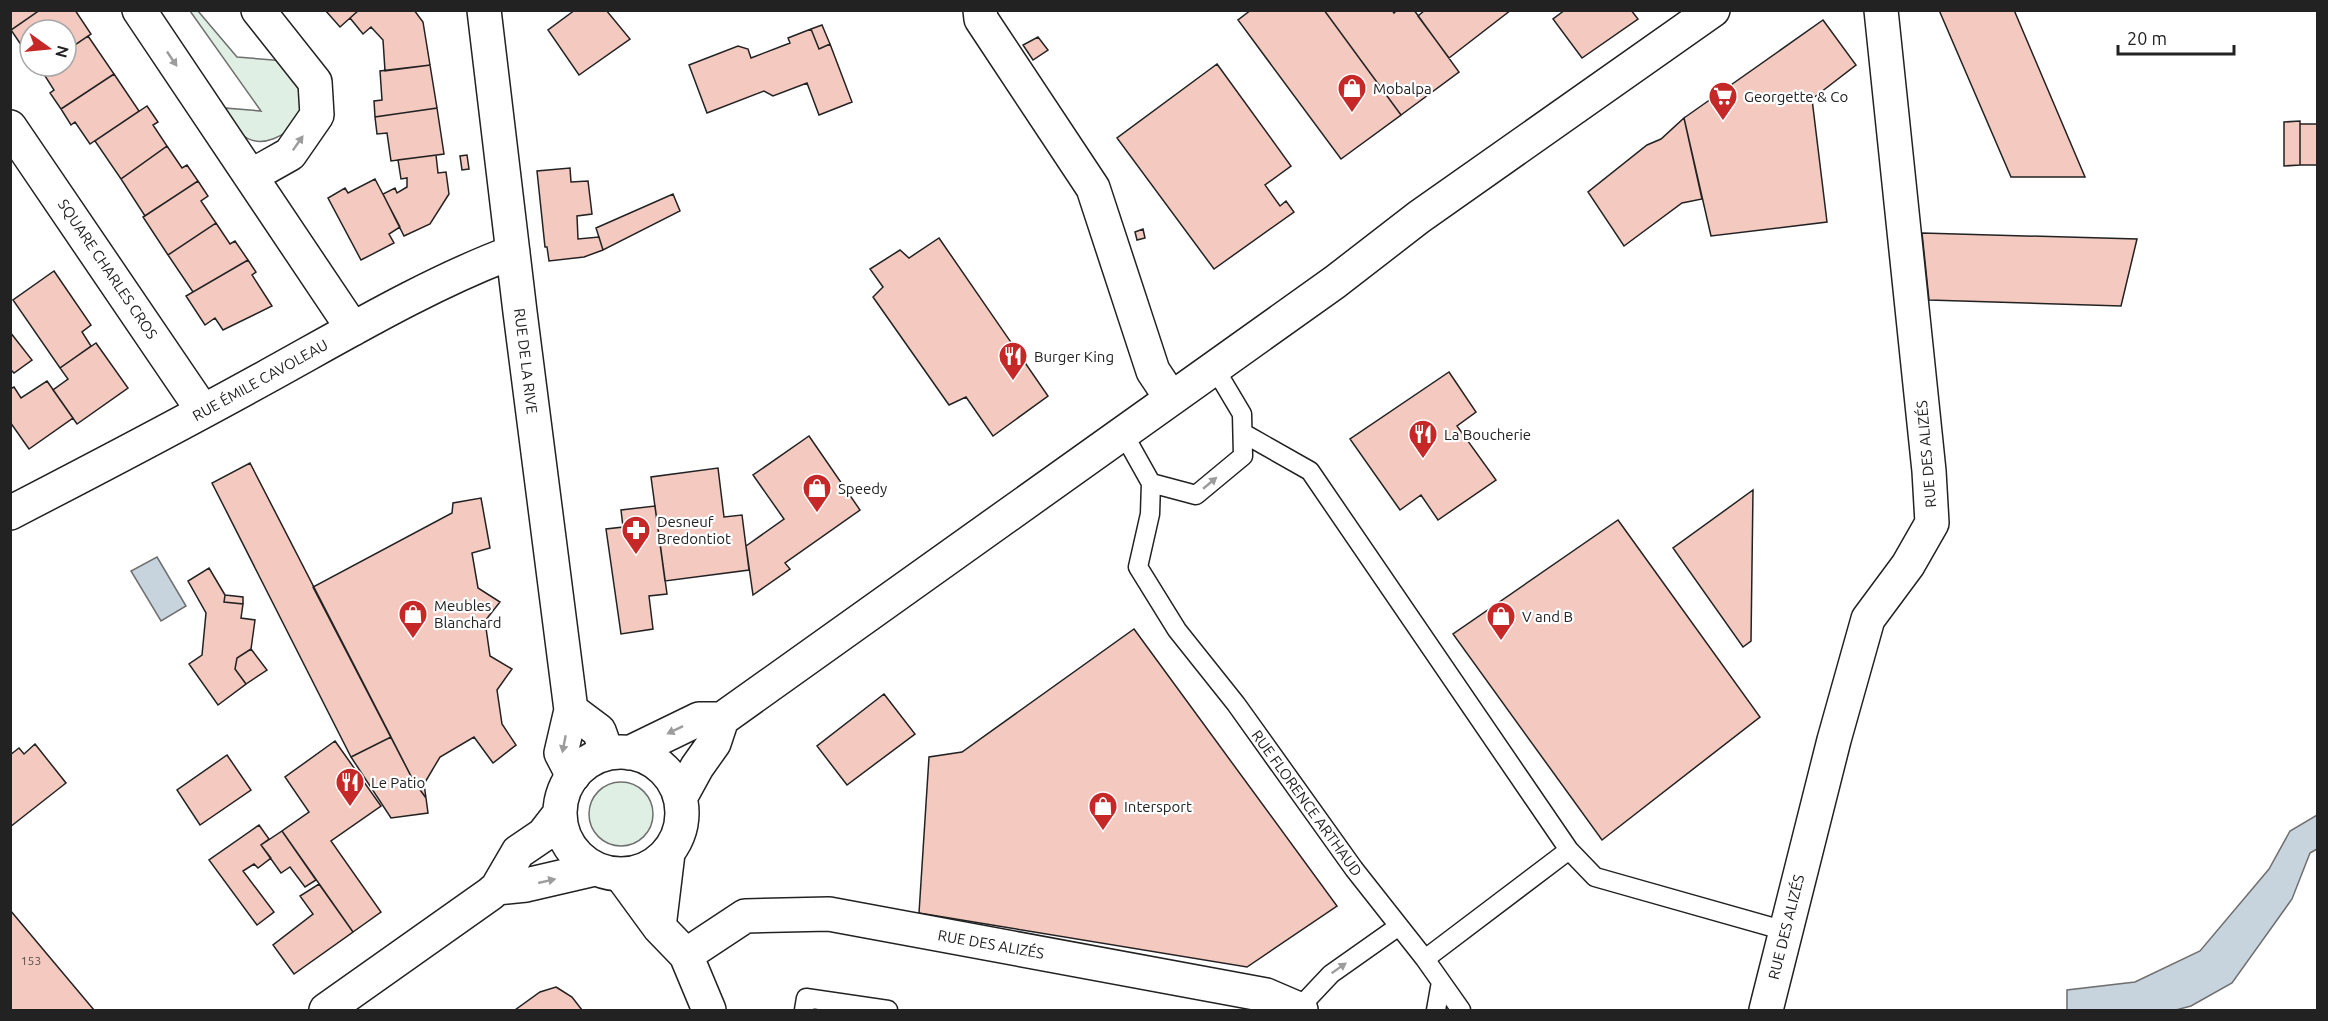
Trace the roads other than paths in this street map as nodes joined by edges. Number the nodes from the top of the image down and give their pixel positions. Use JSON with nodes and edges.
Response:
{"nodes":[{"id":1,"x":139,"y":10,"type":"edge"},
{"id":2,"x":258,"y":10,"type":"edge"},
{"id":3,"x":484,"y":10,"type":"edge"},
{"id":4,"x":980,"y":10,"type":"edge"},
{"id":5,"x":1713,"y":10,"type":"edge"},
{"id":6,"x":1881,"y":10,"type":"edge"},
{"id":7,"x":10,"y":128,"type":"edge"},
{"id":8,"x":251,"y":176,"type":"junction"},
{"id":9,"x":513,"y":252,"type":"junction"},
{"id":10,"x":353,"y":329,"type":"junction"},
{"id":11,"x":1214,"y":368,"type":"junction"},
{"id":12,"x":1170,"y":398,"type":"junction"},
{"id":13,"x":204,"y":411,"type":"junction"},
{"id":14,"x":1124,"y":433,"type":"junction"},
{"id":15,"x":1243,"y":433,"type":"junction"},
{"id":16,"x":1151,"y":483,"type":"junction"},
{"id":17,"x":10,"y":513,"type":"edge"},
{"id":18,"x":571,"y":710,"type":"junction"},
{"id":19,"x":722,"y":719,"type":"junction"},
{"id":20,"x":618,"y":753,"type":"junction"},
{"id":21,"x":573,"y":776,"type":"junction"},
{"id":22,"x":680,"y":798,"type":"junction"},
{"id":23,"x":560,"y":813,"type":"junction"},
{"id":24,"x":1569,"y":850,"type":"junction"},
{"id":25,"x":668,"y":853,"type":"junction"},
{"id":26,"x":608,"y":872,"type":"junction"},
{"id":27,"x":497,"y":888,"type":"junction"},
{"id":28,"x":1399,"y":926,"type":"junction"},
{"id":29,"x":659,"y":927,"type":"junction"},
{"id":30,"x":1786,"y":931,"type":"junction"},
{"id":31,"x":687,"y":955,"type":"junction"},
{"id":32,"x":1425,"y":959,"type":"junction"},
{"id":33,"x":1441,"y":982,"type":"junction"},
{"id":34,"x":1300,"y":1010,"type":"edge"},
{"id":35,"x":326,"y":1011,"type":"edge"},
{"id":36,"x":709,"y":1011,"type":"edge"},
{"id":37,"x":804,"y":1011,"type":"edge"},
{"id":38,"x":888,"y":1011,"type":"edge"},
{"id":39,"x":1436,"y":1011,"type":"edge"},
{"id":40,"x":1461,"y":1011,"type":"edge"},
{"id":41,"x":1766,"y":1011,"type":"edge"}],
"edges":[{"from":1,"to":8,"type":"street","one_way":true},
{"from":8,"to":2,"type":"street","one_way":true},
{"from":3,"to":9,"type":"street","name":"RUE DE LA RIVE"},
{"from":4,"to":12,"type":"street"},
{"from":5,"to":11,"type":"street"},
{"from":6,"to":30,"type":"street","name":"RUE DES ALIZÉS"},
{"from":7,"to":13,"type":"street","name":"SQUARE CHARLES CROS"},
{"from":8,"to":10,"type":"street"},
{"from":9,"to":10,"type":"street","name":"RUE ÉMILE CAVOLEAU"},
{"from":9,"to":18,"type":"street","name":"RUE DE LA RIVE"},
{"from":10,"to":13,"type":"street","name":"RUE ÉMILE CAVOLEAU"},
{"from":11,"to":12,"type":"street"},
{"from":11,"to":15,"type":"lane"},
{"from":12,"to":14,"type":"street"},
{"from":13,"to":17,"type":"street","name":"RUE ÉMILE CAVOLEAU"},
{"from":14,"to":16,"type":"lane"},
{"from":14,"to":19,"type":"street"},
{"from":16,"to":15,"type":"lane","one_way":true},
{"from":15,"to":24,"type":"lane"},
{"from":16,"to":28,"type":"lane","name":"RUE FLORENCE ARTHAUD"},
{"from":18,"to":20,"type":"street"},
{"from":18,"to":21,"type":"street","one_way":true},
{"from":19,"to":20,"type":"street","one_way":true},
{"from":19,"to":22,"type":"street"},
{"from":20,"to":21,"type":"street"},
{"from":20,"to":22,"type":"street"},
{"from":21,"to":23,"type":"street"},
{"from":22,"to":25,"type":"street"},
{"from":23,"to":26,"type":"street"},
{"from":23,"to":27,"type":"street"},
{"from":24,"to":30,"type":"lane"},
{"from":24,"to":32,"type":"lane"},
{"from":25,"to":26,"type":"street"},
{"from":25,"to":29,"type":"street"},
{"from":27,"to":26,"type":"street","one_way":true},
{"from":26,"to":29,"type":"street"},
{"from":27,"to":35,"type":"street"},
{"from":28,"to":32,"type":"lane","name":"RUE FLORENCE ARTHAUD"},
{"from":34,"to":28,"type":"lane","one_way":true},
{"from":29,"to":31,"type":"street"},
{"from":30,"to":41,"type":"street","name":"RUE DES ALIZÉS"},
{"from":31,"to":34,"type":"street","name":"RUE DES ALIZÉS"},
{"from":31,"to":36,"type":"street"},
{"from":32,"to":33,"type":"lane","name":"RUE FLORENCE ARTHAUD"},
{"from":33,"to":39,"type":"lane"},
{"from":33,"to":40,"type":"lane","name":"RUE FLORENCE ARTHAUD"},
{"from":37,"to":38,"type":"lane"}]}
